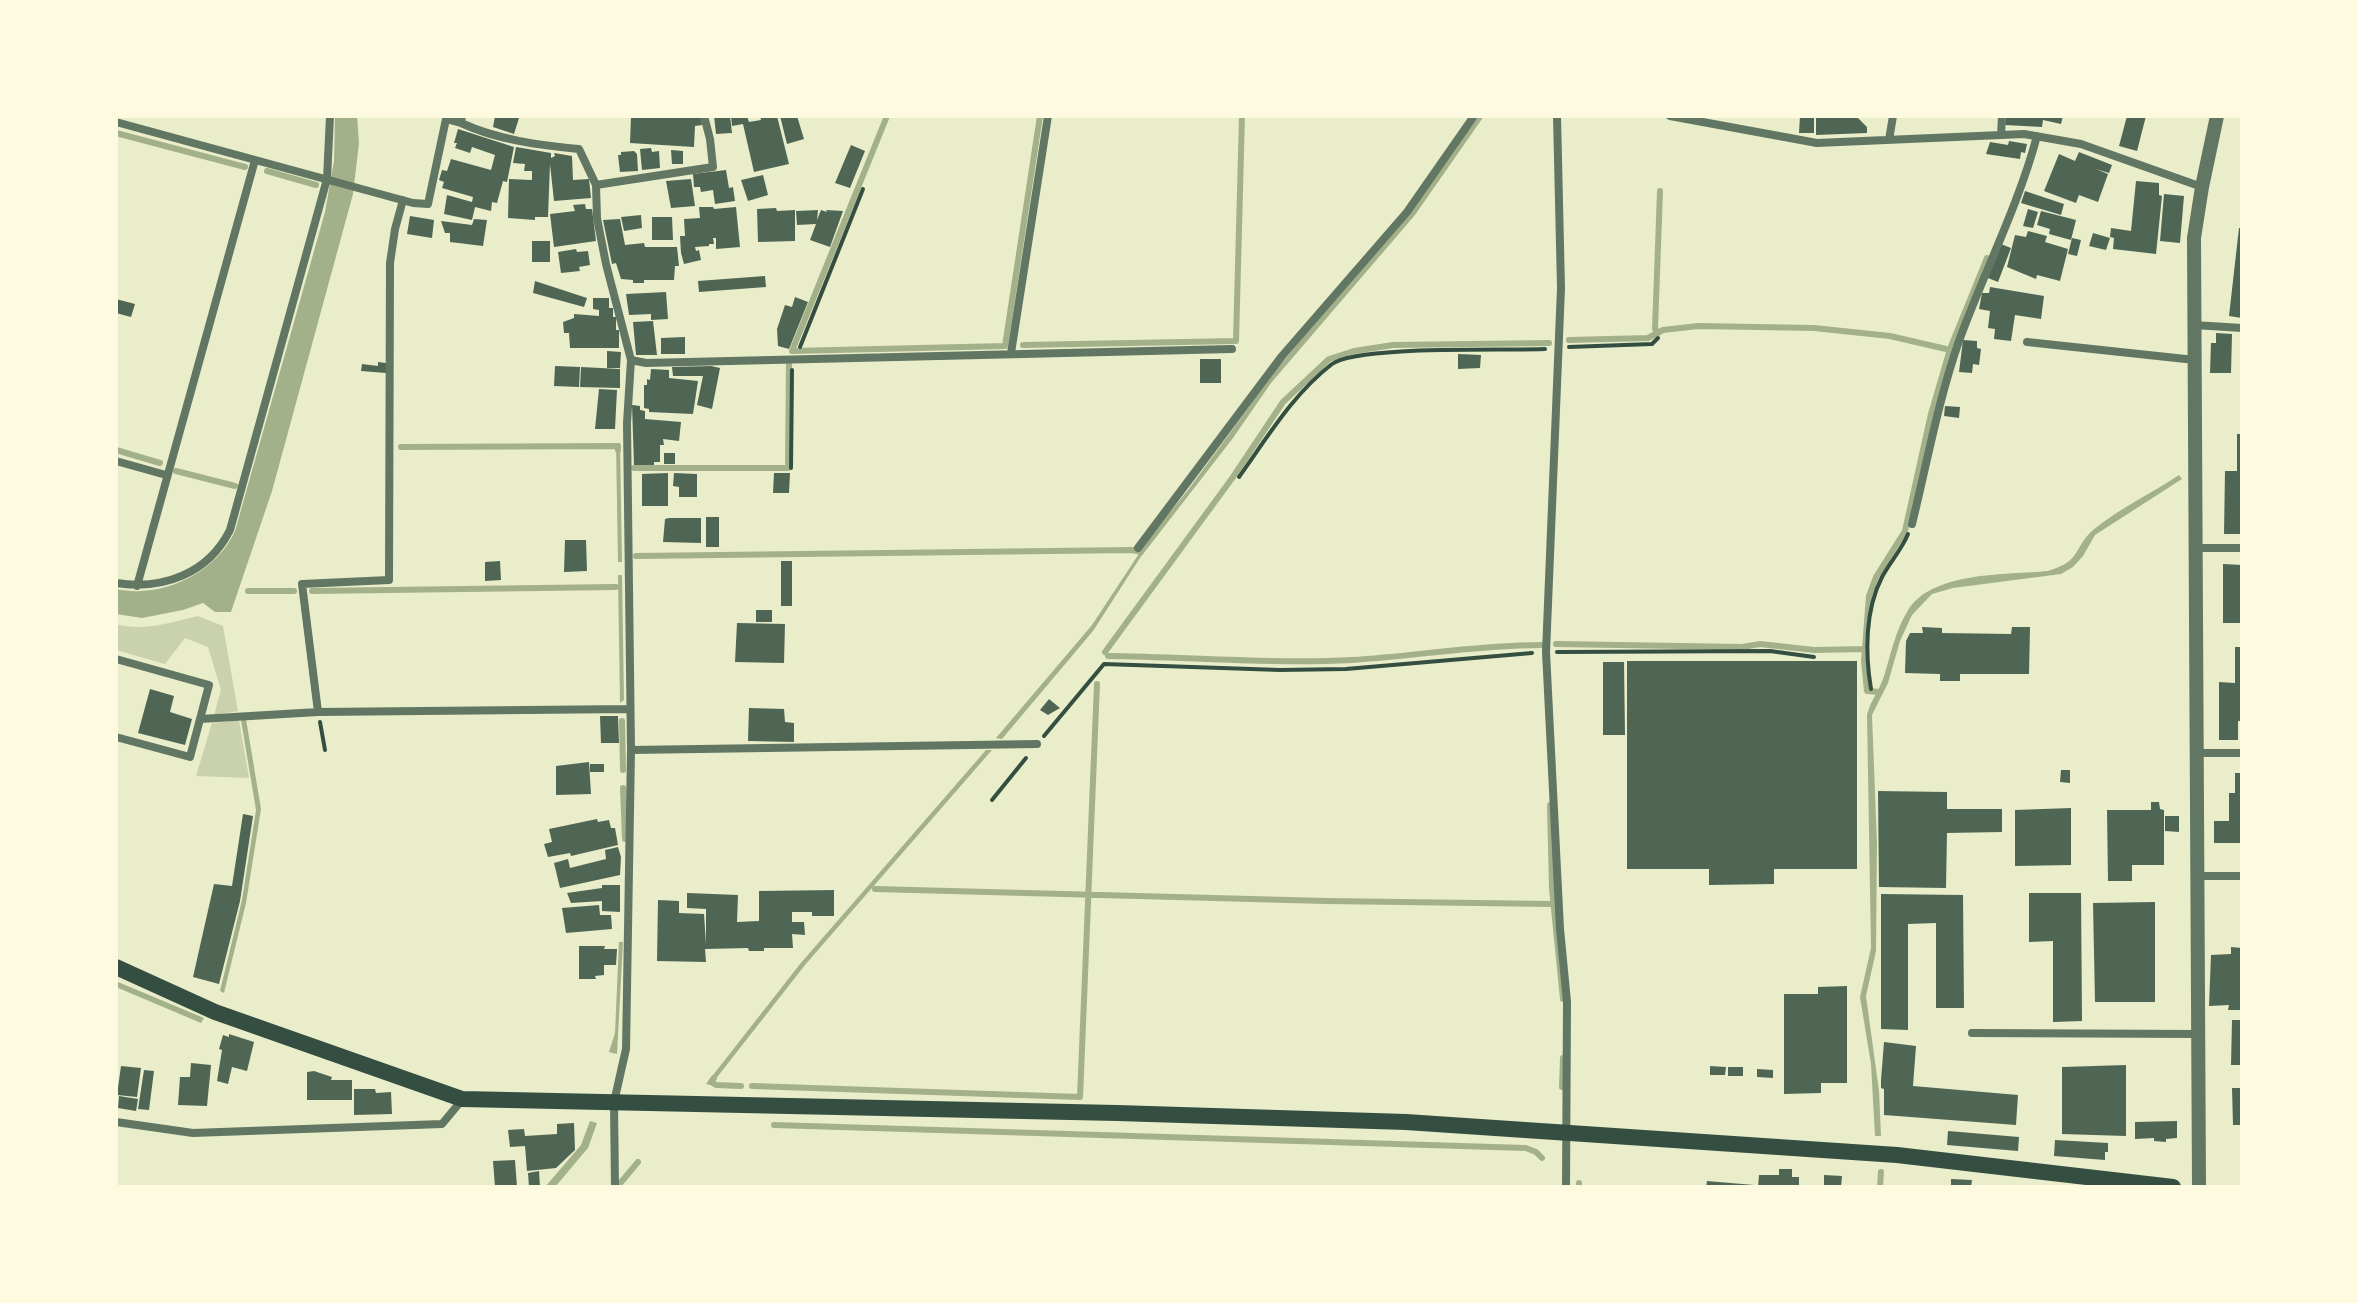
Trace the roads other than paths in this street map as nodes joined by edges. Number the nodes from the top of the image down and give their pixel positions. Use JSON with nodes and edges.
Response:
{"nodes":[{"id":1,"x":330,"y":116,"type":"edge"},
{"id":2,"x":704,"y":116,"type":"edge"},
{"id":3,"x":1048,"y":116,"type":"edge"},
{"id":4,"x":1474,"y":116,"type":"edge"},
{"id":5,"x":1557,"y":116,"type":"edge"},
{"id":6,"x":1670,"y":116,"type":"edge"},
{"id":7,"x":1893,"y":116,"type":"edge"},
{"id":8,"x":2002,"y":116,"type":"edge"},
{"id":9,"x":2217,"y":116,"type":"edge"},
{"id":10,"x":461,"y":119,"type":"edge"},
{"id":11,"x":1725,"y":120,"type":"edge"},
{"id":12,"x":116,"y":122,"type":"edge"},
{"id":13,"x":2001,"y":135,"type":"junction"},
{"id":14,"x":2037,"y":136,"type":"junction"},
{"id":15,"x":1889,"y":140,"type":"junction"},
{"id":16,"x":255,"y":160,"type":"junction"},
{"id":17,"x":327,"y":179,"type":"junction"},
{"id":18,"x":596,"y":185,"type":"junction"},
{"id":19,"x":2202,"y":187,"type":"junction"},
{"id":20,"x":403,"y":200,"type":"junction"},
{"id":21,"x":2194,"y":325,"type":"junction"},
{"id":22,"x":2242,"y":328,"type":"edge"},
{"id":23,"x":2027,"y":342,"type":"dead end"},
{"id":24,"x":1232,"y":349,"type":"dead end"},
{"id":25,"x":1011,"y":353,"type":"junction"},
{"id":26,"x":631,"y":360,"type":"junction"},
{"id":27,"x":2195,"y":360,"type":"junction"},
{"id":28,"x":116,"y":461,"type":"edge"},
{"id":29,"x":166,"y":475,"type":"junction"},
{"id":30,"x":1912,"y":524,"type":"road end"},
{"id":31,"x":1138,"y":548,"type":"dead end"},
{"id":32,"x":2196,"y":548,"type":"junction"},
{"id":33,"x":2242,"y":548,"type":"edge"},
{"id":34,"x":116,"y":583,"type":"edge"},
{"id":35,"x":137,"y":586,"type":"junction"},
{"id":36,"x":116,"y":659,"type":"edge"},
{"id":37,"x":630,"y":709,"type":"junction"},
{"id":38,"x":318,"y":712,"type":"junction"},
{"id":39,"x":200,"y":719,"type":"junction"},
{"id":40,"x":116,"y":737,"type":"edge"},
{"id":41,"x":1037,"y":744,"type":"road end"},
{"id":42,"x":631,"y":750,"type":"junction"},
{"id":43,"x":2196,"y":753,"type":"junction"},
{"id":44,"x":2242,"y":753,"type":"edge"},
{"id":45,"x":2197,"y":876,"type":"junction"},
{"id":46,"x":2242,"y":876,"type":"edge"},
{"id":47,"x":116,"y":967,"type":"edge"},
{"id":48,"x":1972,"y":1033,"type":"dead end"},
{"id":49,"x":2198,"y":1034,"type":"junction"},
{"id":50,"x":462,"y":1099,"type":"junction"},
{"id":51,"x":614,"y":1102,"type":"junction"},
{"id":52,"x":116,"y":1122,"type":"edge"},
{"id":53,"x":1567,"y":1131,"type":"junction"},
{"id":54,"x":615,"y":1187,"type":"edge"},
{"id":55,"x":1566,"y":1187,"type":"edge"},
{"id":56,"x":2173,"y":1187,"type":"edge"},
{"id":57,"x":2199,"y":1187,"type":"edge"}],
"edges":[{"from":1,"to":17,"type":"street"},
{"from":2,"to":18,"type":"street"},
{"from":3,"to":25,"type":"street"},
{"from":4,"to":31,"type":"street"},
{"from":5,"to":53,"type":"street"},
{"from":6,"to":11,"type":"street"},
{"from":7,"to":15,"type":"street"},
{"from":8,"to":13,"type":"street"},
{"from":9,"to":19,"type":"street"},
{"from":10,"to":18,"type":"street"},
{"from":10,"to":20,"type":"street"},
{"from":11,"to":15,"type":"street"},
{"from":12,"to":16,"type":"street"},
{"from":13,"to":14,"type":"street"},
{"from":13,"to":15,"type":"street"},
{"from":14,"to":19,"type":"street"},
{"from":14,"to":30,"type":"street"},
{"from":16,"to":17,"type":"street"},
{"from":16,"to":29,"type":"street"},
{"from":17,"to":20,"type":"street"},
{"from":17,"to":35,"type":"street"},
{"from":18,"to":26,"type":"street"},
{"from":19,"to":21,"type":"street"},
{"from":20,"to":38,"type":"street"},
{"from":21,"to":22,"type":"street"},
{"from":21,"to":27,"type":"street"},
{"from":23,"to":27,"type":"street"},
{"from":24,"to":25,"type":"street"},
{"from":25,"to":26,"type":"street"},
{"from":26,"to":37,"type":"street"},
{"from":27,"to":32,"type":"street"},
{"from":28,"to":29,"type":"street"},
{"from":29,"to":35,"type":"street"},
{"from":32,"to":33,"type":"street"},
{"from":32,"to":43,"type":"street"},
{"from":34,"to":35,"type":"street"},
{"from":36,"to":39,"type":"street"},
{"from":37,"to":38,"type":"street"},
{"from":37,"to":42,"type":"street"},
{"from":38,"to":39,"type":"street"},
{"from":39,"to":40,"type":"street"},
{"from":41,"to":42,"type":"street"},
{"from":42,"to":51,"type":"street"},
{"from":43,"to":44,"type":"street"},
{"from":43,"to":45,"type":"street"},
{"from":45,"to":46,"type":"street"},
{"from":45,"to":49,"type":"street"},
{"from":47,"to":50,"type":"main road"},
{"from":48,"to":49,"type":"street"},
{"from":49,"to":57,"type":"street"},
{"from":50,"to":51,"type":"main road"},
{"from":50,"to":52,"type":"street"},
{"from":51,"to":53,"type":"main road"},
{"from":51,"to":54,"type":"street"},
{"from":53,"to":55,"type":"street"},
{"from":53,"to":56,"type":"main road"}]}
